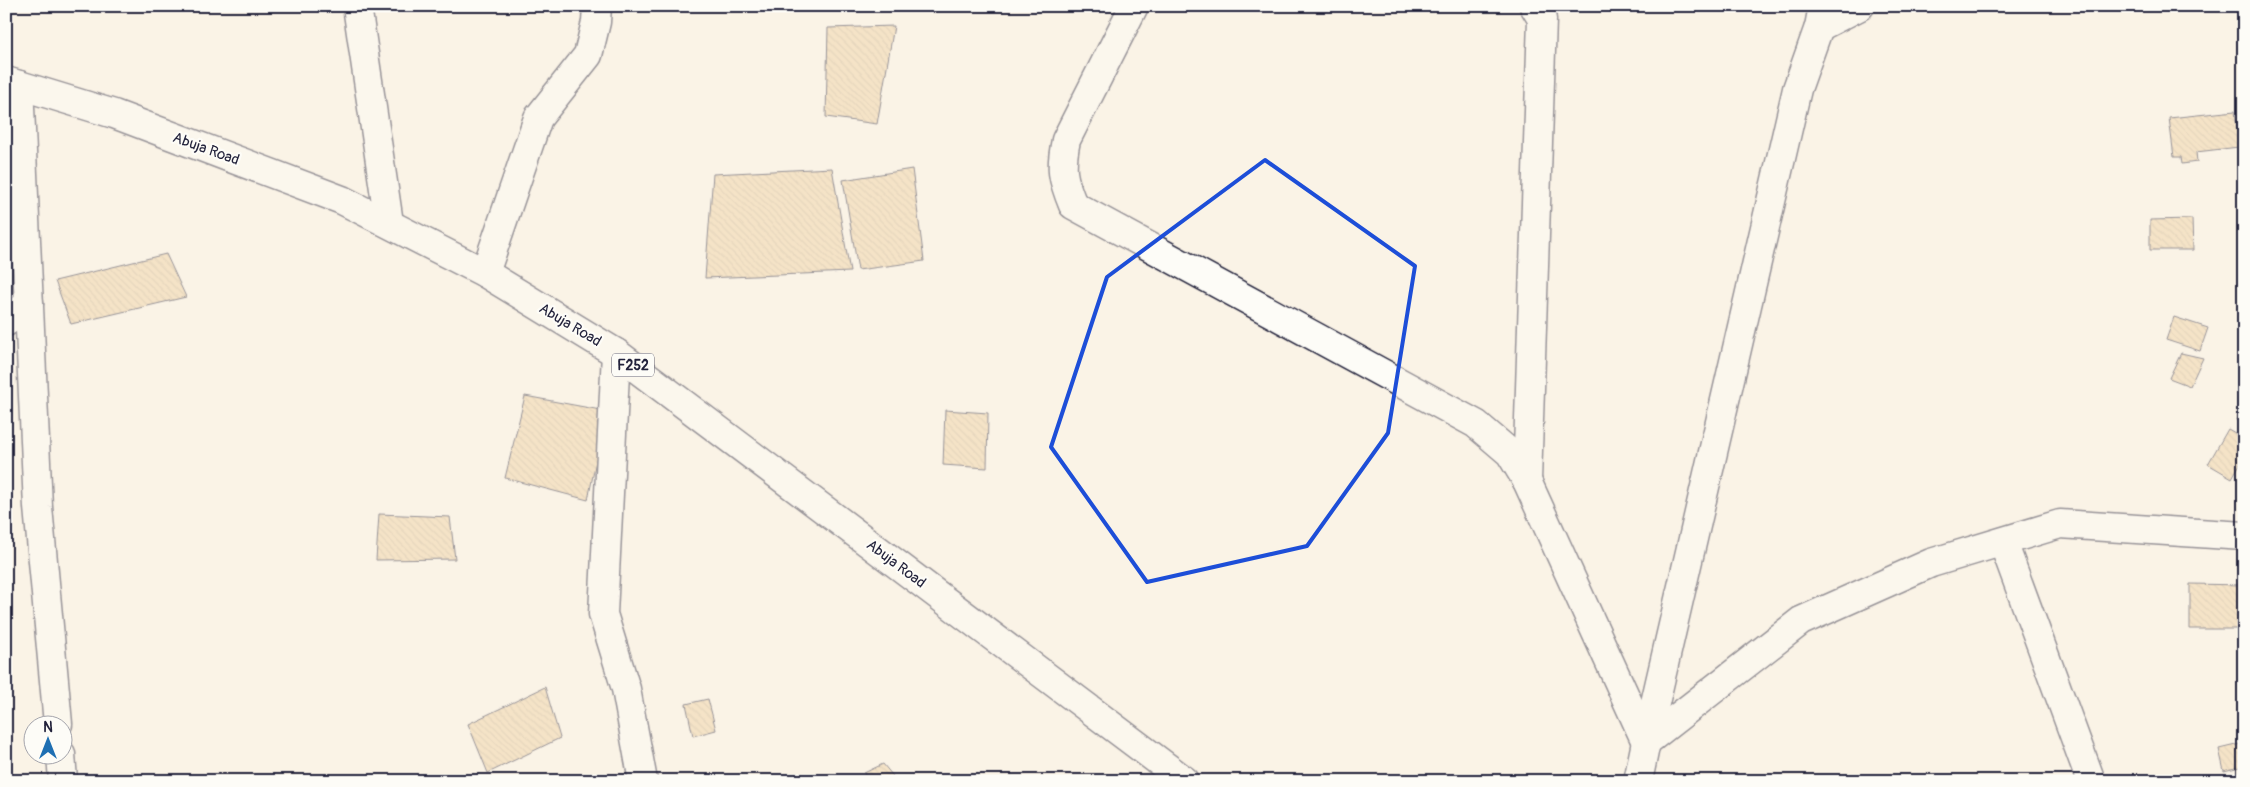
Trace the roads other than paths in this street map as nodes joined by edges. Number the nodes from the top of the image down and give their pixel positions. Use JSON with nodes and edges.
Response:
{"nodes":[{"id":1,"x":357,"y":6,"type":"edge"},
{"id":2,"x":597,"y":6,"type":"edge"},
{"id":3,"x":1134,"y":6,"type":"edge"},
{"id":4,"x":1534,"y":6,"type":"edge"},
{"id":5,"x":1860,"y":6,"type":"edge"},
{"id":6,"x":1821,"y":16,"type":"edge"},
{"id":7,"x":13,"y":83,"type":"edge"},
{"id":8,"x":389,"y":223,"type":"junction"},
{"id":9,"x":485,"y":273,"type":"junction"},
{"id":10,"x":29,"y":302,"type":"junction"},
{"id":11,"x":6,"y":322,"type":"edge"},
{"id":12,"x":616,"y":353,"type":"junction"},
{"id":13,"x":1527,"y":481,"type":"junction"},
{"id":14,"x":2244,"y":536,"type":"edge"},
{"id":15,"x":2002,"y":542,"type":"junction"},
{"id":16,"x":57,"y":714,"type":"edge"},
{"id":17,"x":1646,"y":742,"type":"junction"},
{"id":18,"x":62,"y":764,"type":"edge"},
{"id":19,"x":1182,"y":780,"type":"edge"},
{"id":20,"x":63,"y":781,"type":"edge"},
{"id":21,"x":643,"y":781,"type":"edge"},
{"id":22,"x":1638,"y":781,"type":"edge"},
{"id":23,"x":2091,"y":781,"type":"edge"}],
"edges":[{"from":1,"to":8,"type":"street"},
{"from":2,"to":9,"type":"street"},
{"from":3,"to":13,"type":"street"},
{"from":4,"to":13,"type":"street"},
{"from":5,"to":6,"type":"street"},
{"from":6,"to":17,"type":"street"},
{"from":7,"to":8,"type":"street","name":"Abuja Road","number":"F252"},
{"from":7,"to":10,"type":"street"},
{"from":8,"to":9,"type":"street","name":"Abuja Road","number":"F252"},
{"from":9,"to":12,"type":"street","name":"Abuja Road","number":"F252"},
{"from":10,"to":11,"type":"street"},
{"from":10,"to":16,"type":"street"},
{"from":12,"to":19,"type":"street","name":"Abuja Road","number":"F252"},
{"from":12,"to":21,"type":"street"},
{"from":13,"to":17,"type":"street"},
{"from":14,"to":15,"type":"street"},
{"from":15,"to":17,"type":"street"},
{"from":15,"to":23,"type":"street"},
{"from":17,"to":22,"type":"street"},
{"from":18,"to":20,"type":"street"}]}
